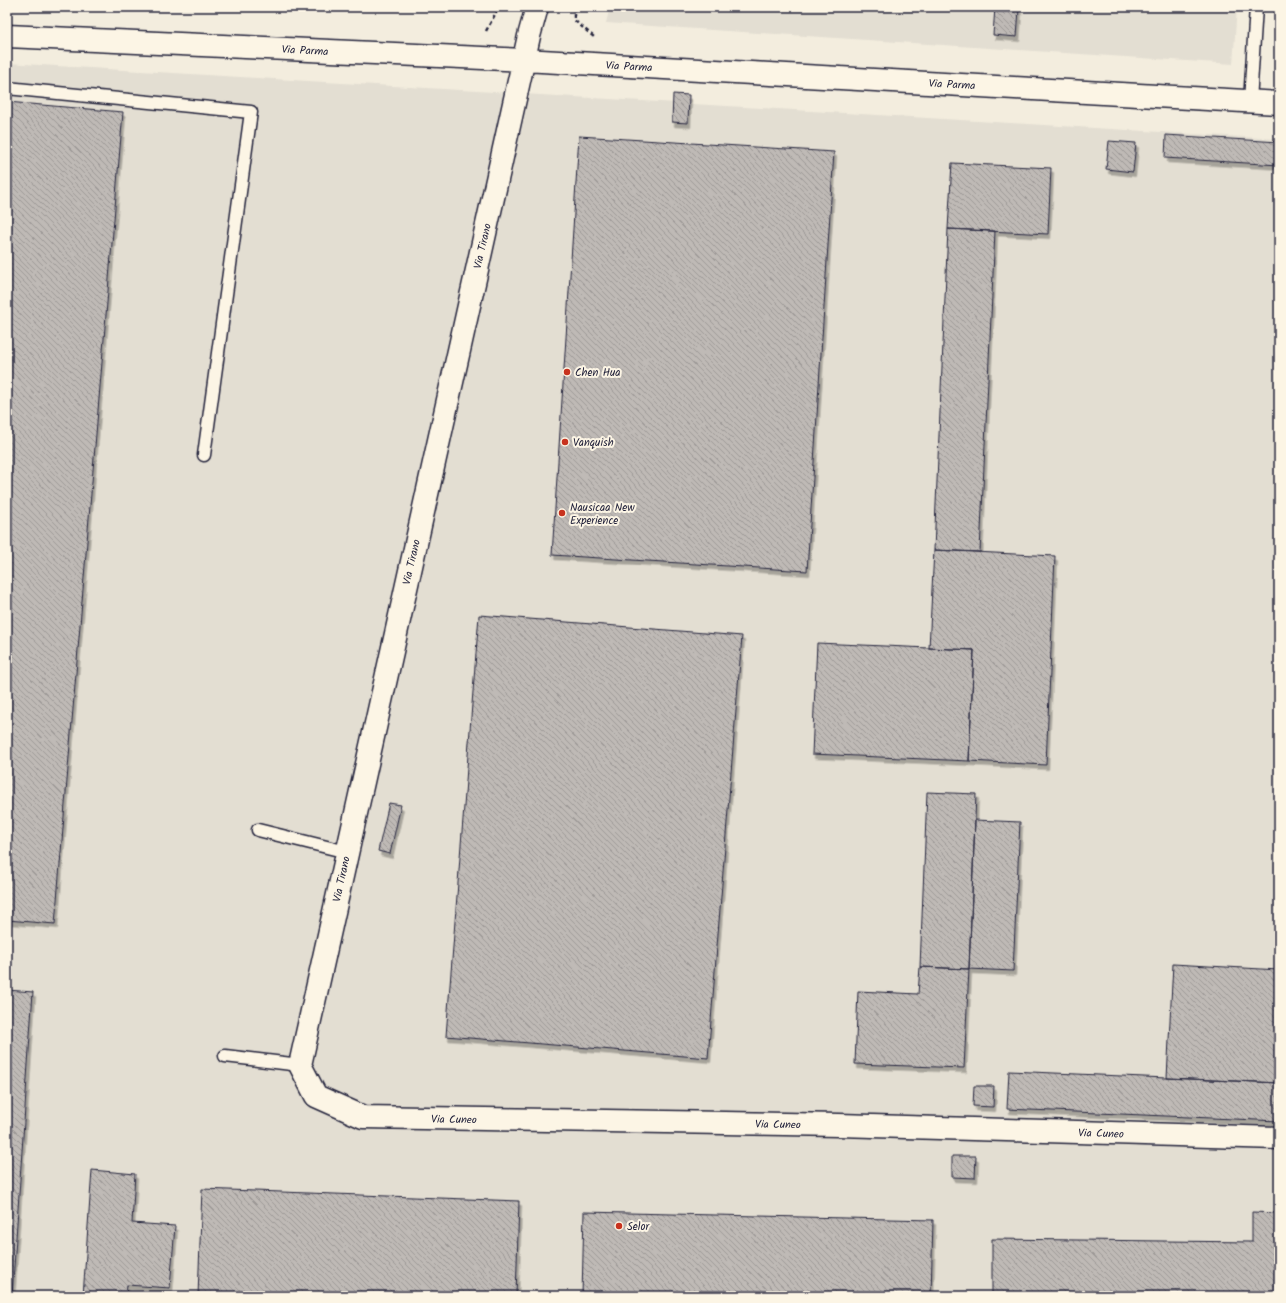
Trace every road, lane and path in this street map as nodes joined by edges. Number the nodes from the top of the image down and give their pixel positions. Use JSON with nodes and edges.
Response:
{"nodes":[{"id":1,"x":537,"y":7,"type":"edge"},
{"id":2,"x":1256,"y":7,"type":"edge"},
{"id":3,"x":7,"y":36,"type":"edge"},
{"id":4,"x":524,"y":60,"type":"junction"},
{"id":5,"x":7,"y":88,"type":"edge"},
{"id":6,"x":1250,"y":101,"type":"junction"},
{"id":7,"x":1279,"y":103,"type":"edge"},
{"id":8,"x":204,"y":455,"type":"dead end"},
{"id":9,"x":258,"y":830,"type":"dead end"},
{"id":10,"x":347,"y":852,"type":"junction"},
{"id":11,"x":225,"y":1056,"type":"dead end"},
{"id":12,"x":300,"y":1065,"type":"junction"},
{"id":13,"x":1279,"y":1138,"type":"edge"}],
"edges":[{"from":1,"to":4,"type":"street","name":"Via Tirano"},
{"from":2,"to":6,"type":"lane"},
{"from":3,"to":4,"type":"street","name":"Via Parma"},
{"from":4,"to":6,"type":"street","name":"Via Parma"},
{"from":4,"to":10,"type":"street","name":"Via Tirano"},
{"from":5,"to":8,"type":"lane"},
{"from":6,"to":7,"type":"street","name":"Via Parma"},
{"from":9,"to":10,"type":"lane"},
{"from":10,"to":12,"type":"street","name":"Via Tirano"},
{"from":11,"to":12,"type":"lane"},
{"from":12,"to":13,"type":"street","name":"Via Cuneo"}]}
